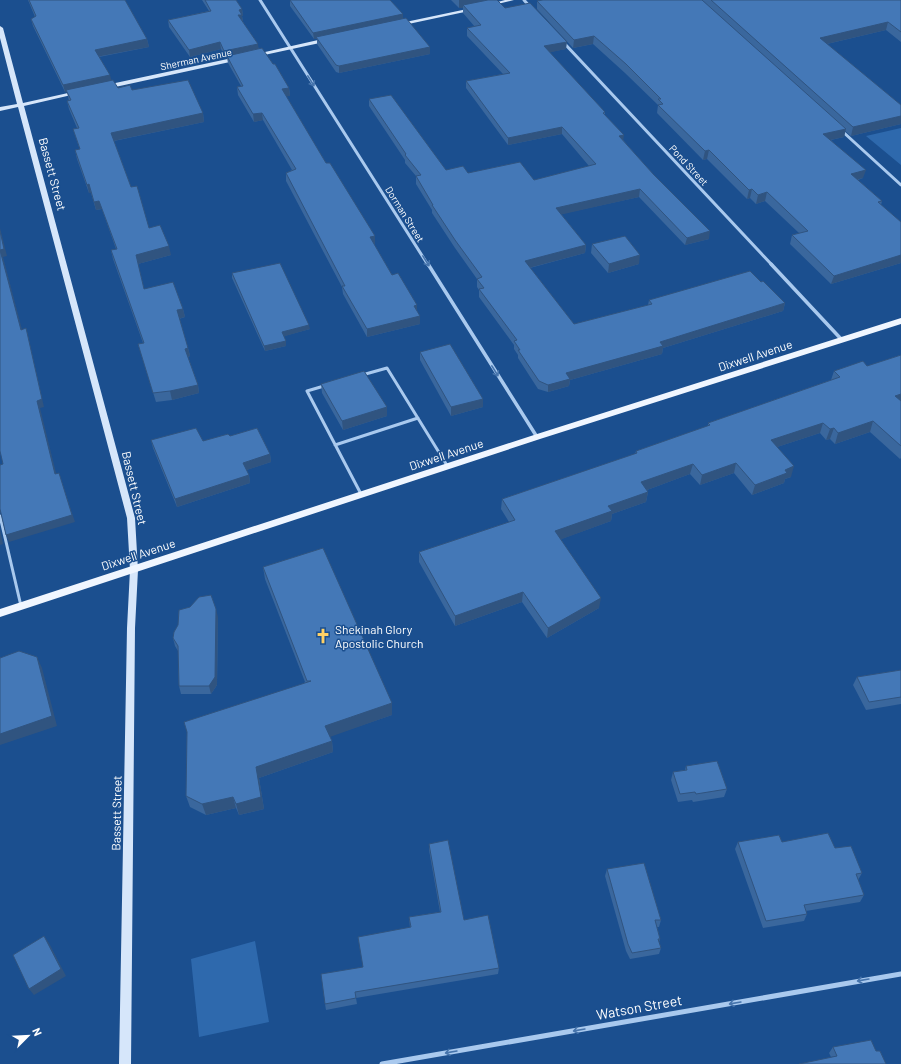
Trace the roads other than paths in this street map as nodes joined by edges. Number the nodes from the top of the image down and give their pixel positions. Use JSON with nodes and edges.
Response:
{"nodes":[{"id":1,"x":260,"y":0,"type":"edge"},
{"id":2,"x":512,"y":0,"type":"edge"},
{"id":3,"x":524,"y":0,"type":"edge"},
{"id":4,"x":483,"y":6,"type":"edge"},
{"id":5,"x":475,"y":8,"type":"edge"},
{"id":6,"x":532,"y":9,"type":"edge"},
{"id":7,"x":391,"y":26,"type":"edge"},
{"id":8,"x":0,"y":28,"type":"edge"},
{"id":9,"x":559,"y":38,"type":"edge"},
{"id":10,"x":330,"y":39,"type":"edge"},
{"id":11,"x":290,"y":48,"type":"junction"},
{"id":12,"x":252,"y":56,"type":"edge"},
{"id":13,"x":244,"y":58,"type":"edge"},
{"id":14,"x":97,"y":89,"type":"edge"},
{"id":15,"x":81,"y":92,"type":"edge"},
{"id":16,"x":22,"y":105,"type":"junction"},
{"id":17,"x":0,"y":109,"type":"edge"},
{"id":18,"x":836,"y":127,"type":"edge"},
{"id":19,"x":901,"y":185,"type":"edge"},
{"id":20,"x":901,"y":321,"type":"edge"},
{"id":21,"x":842,"y":341,"type":"junction"},
{"id":22,"x":358,"y":376,"type":"edge"},
{"id":23,"x":329,"y":385,"type":"edge"},
{"id":24,"x":418,"y":418,"type":"junction"},
{"id":25,"x":537,"y":437,"type":"junction"},
{"id":26,"x":335,"y":444,"type":"junction"},
{"id":27,"x":448,"y":467,"type":"junction"},
{"id":28,"x":362,"y":495,"type":"junction"},
{"id":29,"x":0,"y":516,"type":"edge"},
{"id":30,"x":134,"y":570,"type":"junction"},
{"id":31,"x":21,"y":606,"type":"junction"},
{"id":32,"x":0,"y":613,"type":"edge"},
{"id":33,"x":901,"y":974,"type":"edge"},
{"id":34,"x":125,"y":1064,"type":"edge"},
{"id":35,"x":382,"y":1064,"type":"edge"}],
"edges":[{"from":1,"to":11,"type":"street","name":"Dorman Street"},
{"from":2,"to":4,"type":"street"},
{"from":3,"to":6,"type":"street"},
{"from":5,"to":7,"type":"street"},
{"from":8,"to":16,"type":"street","name":"Bassett Street"},
{"from":9,"to":21,"type":"street","name":"Pond Street"},
{"from":10,"to":11,"type":"street"},
{"from":11,"to":12,"type":"street"},
{"from":11,"to":25,"type":"street","name":"Dorman Street","one_way":true},
{"from":13,"to":14,"type":"street","name":"Sherman Avenue"},
{"from":15,"to":16,"type":"street"},
{"from":16,"to":17,"type":"street"},
{"from":16,"to":30,"type":"street","name":"Bassett Street"},
{"from":18,"to":19,"type":"street"},
{"from":20,"to":21,"type":"main road","name":"Dixwell Avenue"},
{"from":21,"to":25,"type":"main road","name":"Dixwell Avenue"},
{"from":22,"to":24,"type":"lane"},
{"from":23,"to":26,"type":"lane"},
{"from":24,"to":26,"type":"lane"},
{"from":24,"to":27,"type":"lane"},
{"from":25,"to":27,"type":"main road","name":"Dixwell Avenue"},
{"from":26,"to":28,"type":"lane"},
{"from":27,"to":28,"type":"main road","name":"Dixwell Avenue"},
{"from":28,"to":30,"type":"main road","name":"Dixwell Avenue"},
{"from":29,"to":31,"type":"lane"},
{"from":30,"to":31,"type":"main road","name":"Dixwell Avenue"},
{"from":30,"to":34,"type":"street","name":"Bassett Street"},
{"from":31,"to":32,"type":"main road","name":"Dixwell Avenue"},
{"from":33,"to":35,"type":"street","name":"Watson Street","one_way":true}]}
